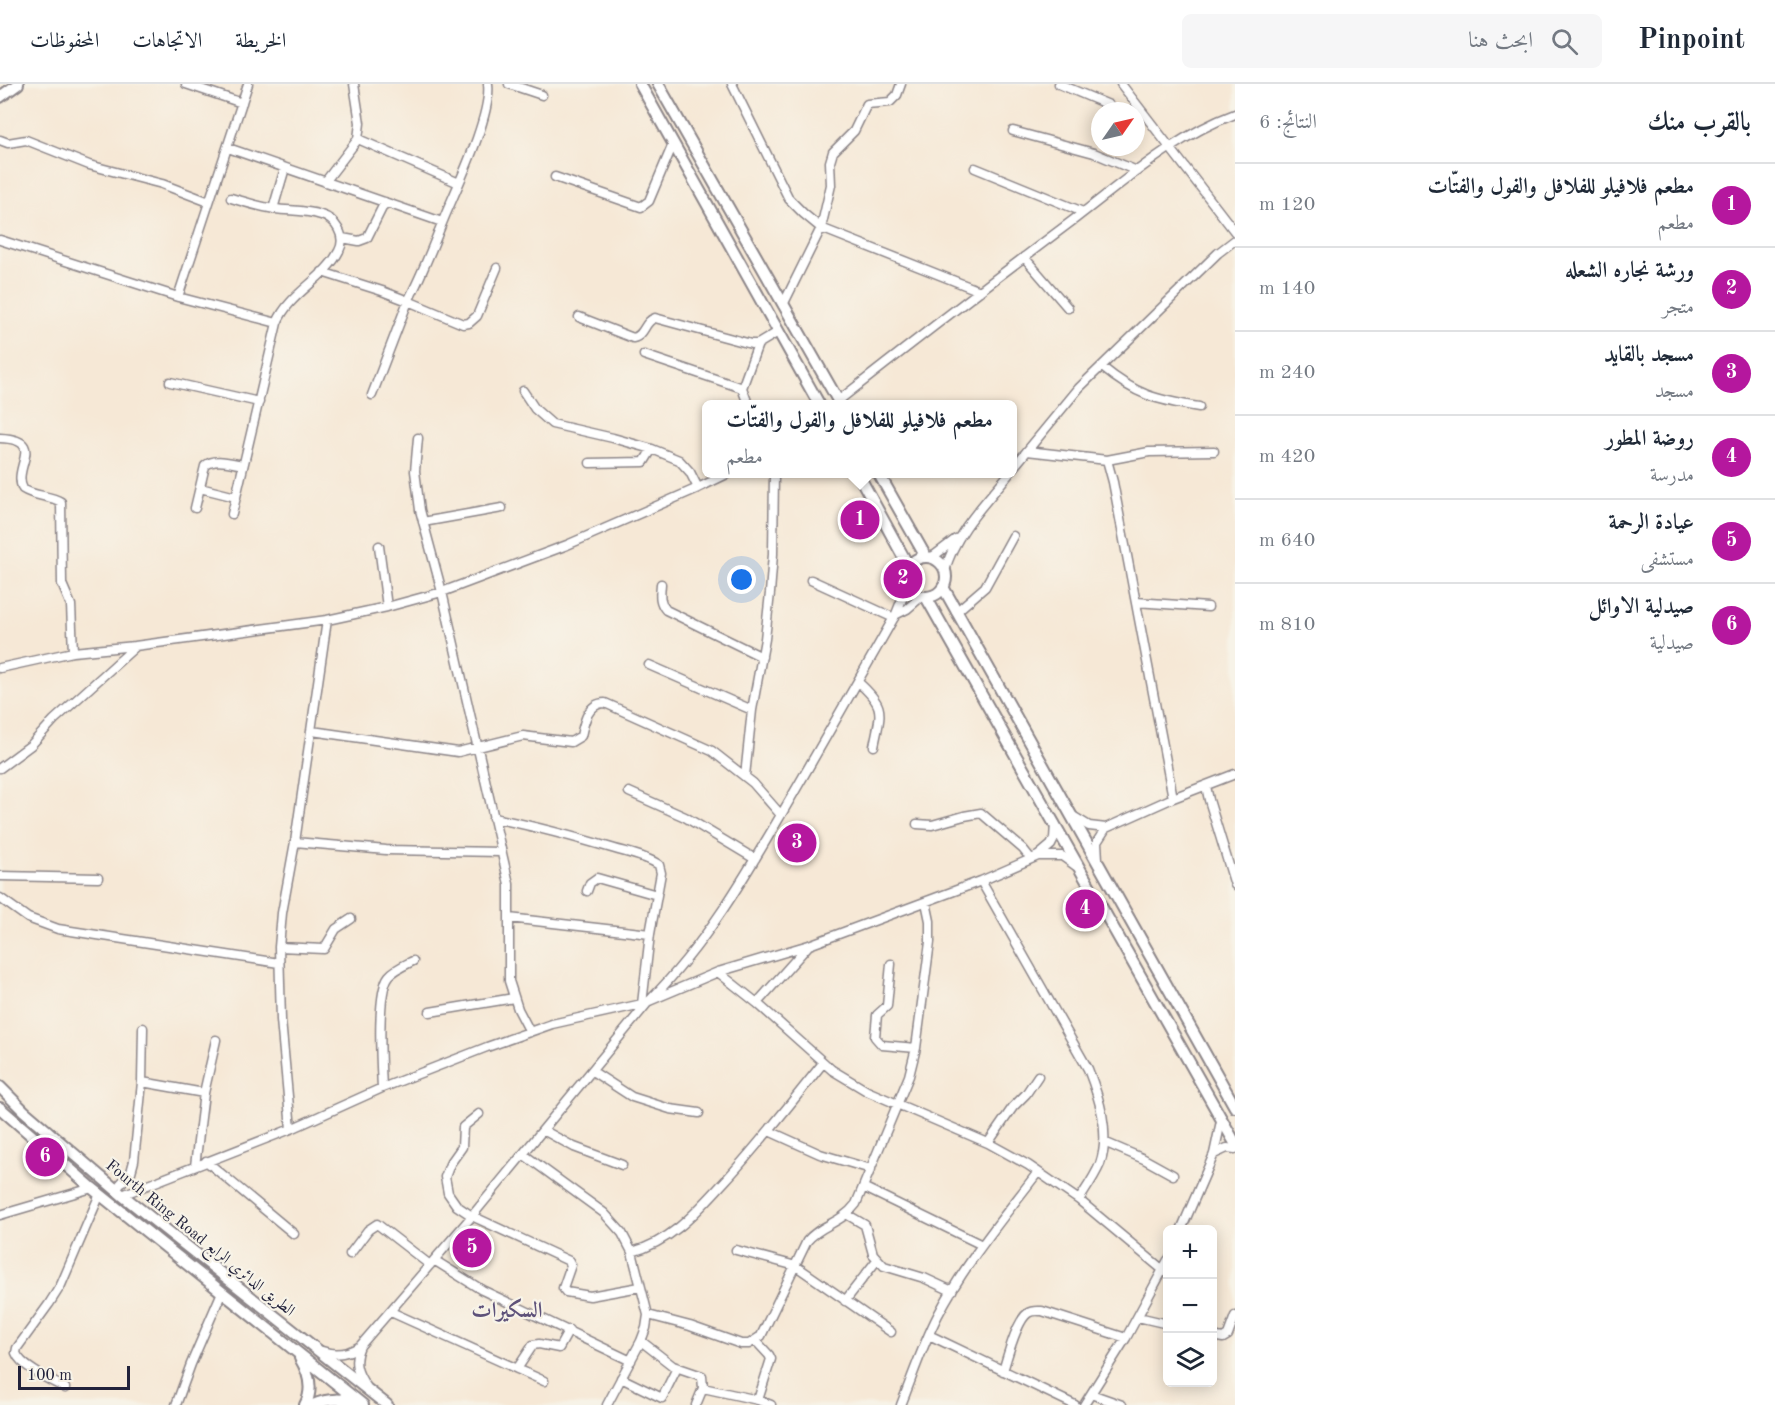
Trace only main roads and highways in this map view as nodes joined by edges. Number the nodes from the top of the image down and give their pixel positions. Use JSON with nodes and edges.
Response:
{"nodes":[{"id":1,"x":18,"y":84,"type":"edge"},
{"id":2,"x":640,"y":84,"type":"edge"},
{"id":3,"x":658,"y":84,"type":"edge"},
{"id":4,"x":2,"y":91,"type":"edge"},
{"id":5,"x":816,"y":400,"type":"edge"},
{"id":6,"x":837,"y":400,"type":"edge"},
{"id":7,"x":860,"y":478,"type":"edge"},
{"id":8,"x":881,"y":478,"type":"edge"},
{"id":9,"x":928,"y":558,"type":"junction"},
{"id":10,"x":909,"y":567,"type":"junction"},
{"id":11,"x":943,"y":587,"type":"junction"},
{"id":12,"x":924,"y":596,"type":"junction"},
{"id":13,"x":0,"y":1087,"type":"edge"},
{"id":14,"x":1235,"y":1107,"type":"edge"},
{"id":15,"x":0,"y":1108,"type":"edge"},
{"id":16,"x":24,"y":1111,"type":"junction"},
{"id":17,"x":14,"y":1121,"type":"junction"},
{"id":18,"x":1235,"y":1143,"type":"edge"},
{"id":19,"x":295,"y":1351,"type":"junction"},
{"id":20,"x":305,"y":1405,"type":"edge"},
{"id":21,"x":313,"y":1405,"type":"edge"},
{"id":22,"x":362,"y":1405,"type":"edge"},
{"id":23,"x":387,"y":1405,"type":"edge"}],
"edges":[{"from":1,"to":4,"type":"main road"},
{"from":2,"to":5,"type":"main road"},
{"from":3,"to":6,"type":"main road"},
{"from":7,"to":10,"type":"main road"},
{"from":8,"to":9,"type":"main road"},
{"from":9,"to":10,"type":"main road"},
{"from":9,"to":11,"type":"main road"},
{"from":10,"to":12,"type":"main road"},
{"from":11,"to":12,"type":"main road"},
{"from":11,"to":14,"type":"main road"},
{"from":12,"to":18,"type":"main road"},
{"from":13,"to":16,"type":"main road","name":"Fourth Ring Road الطريق الدائري الرابع"},
{"from":15,"to":17,"type":"main road","name":"Fourth Ring Road الطريق الدائري الرابع"},
{"from":16,"to":17,"type":"main road"},
{"from":16,"to":23,"type":"main road","name":"Fourth Ring Road الطريق الدائري الرابع"},
{"from":17,"to":19,"type":"main road","name":"Fourth Ring Road الطريق الدائري الرابع"},
{"from":19,"to":20,"type":"main road"},
{"from":19,"to":22,"type":"main road","name":"Fourth Ring Road الطريق الدائري الرابع"},
{"from":21,"to":22,"type":"main road"}]}
